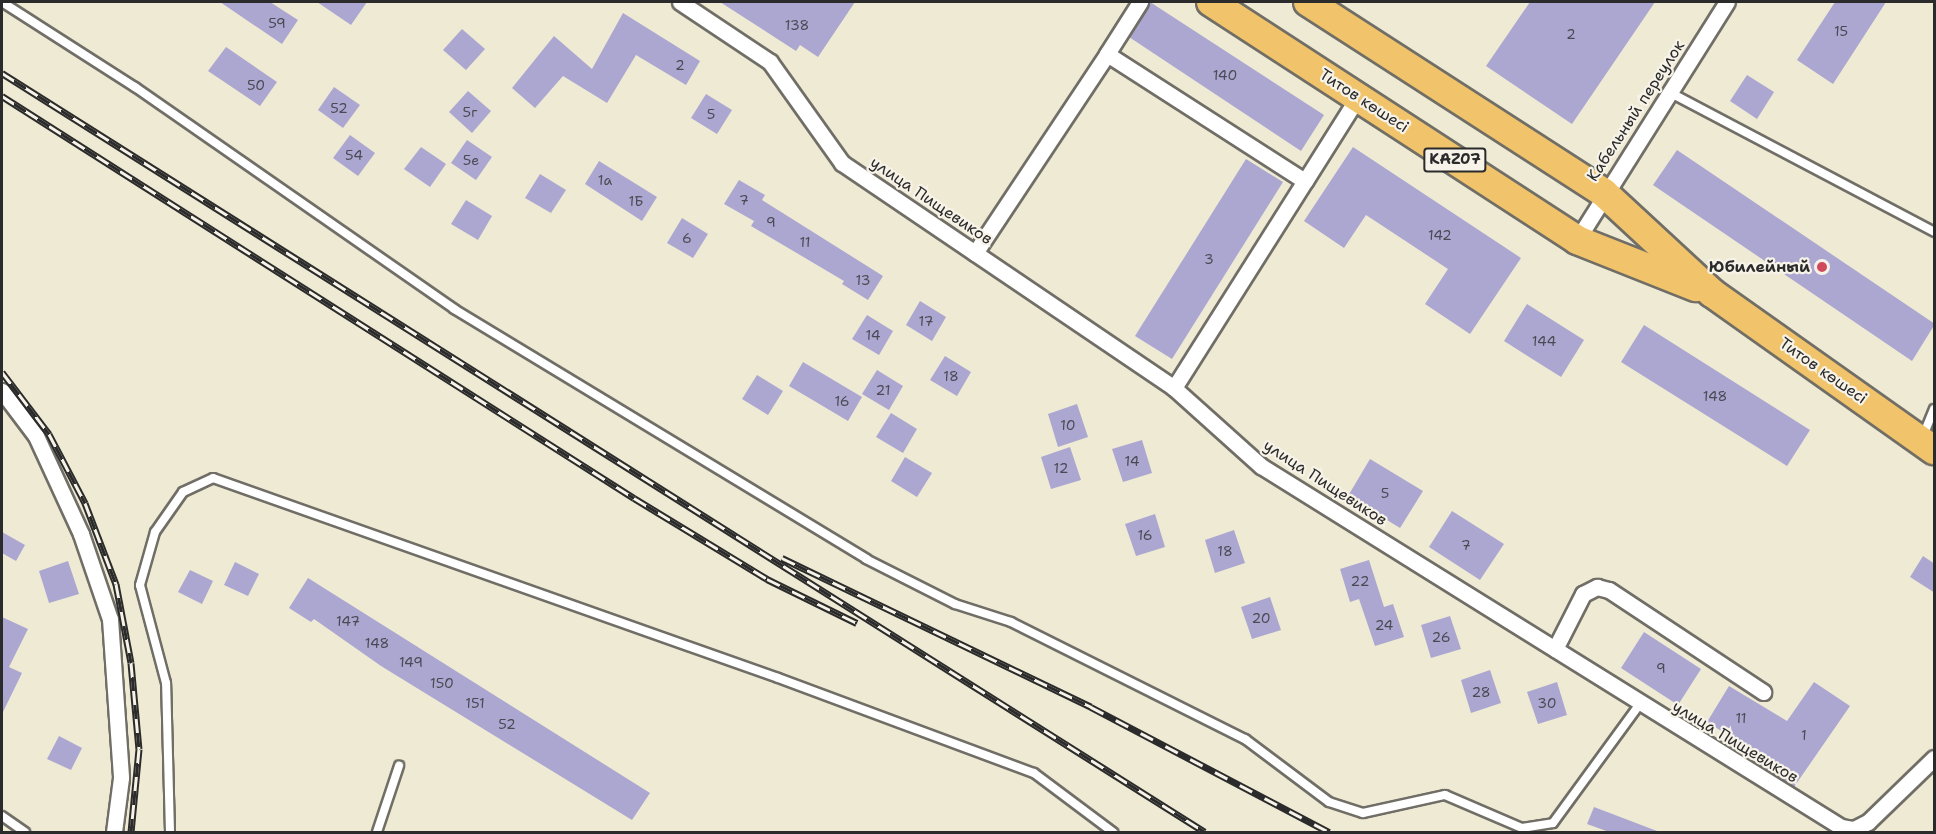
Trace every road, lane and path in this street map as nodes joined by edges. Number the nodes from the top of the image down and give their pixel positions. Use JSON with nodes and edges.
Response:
{"nodes":[{"id":1,"x":2,"y":2,"type":"edge"},
{"id":2,"x":680,"y":2,"type":"edge"},
{"id":3,"x":1140,"y":2,"type":"edge"},
{"id":4,"x":1211,"y":2,"type":"edge"},
{"id":5,"x":1308,"y":2,"type":"edge"},
{"id":6,"x":1727,"y":2,"type":"edge"},
{"id":7,"x":1107,"y":54,"type":"junction"},
{"id":8,"x":1669,"y":92,"type":"junction"},
{"id":9,"x":1358,"y":97,"type":"junction"},
{"id":10,"x":1305,"y":181,"type":"junction"},
{"id":11,"x":1604,"y":193,"type":"junction"},
{"id":12,"x":1935,"y":232,"type":"edge"},
{"id":13,"x":1577,"y":240,"type":"junction"},
{"id":14,"x":975,"y":253,"type":"junction"},
{"id":15,"x":1712,"y":293,"type":"junction"},
{"id":16,"x":1174,"y":388,"type":"junction"},
{"id":17,"x":2,"y":391,"type":"edge"},
{"id":18,"x":1935,"y":409,"type":"edge"},
{"id":19,"x":1928,"y":445,"type":"edge"},
{"id":20,"x":1556,"y":649,"type":"junction"},
{"id":21,"x":1763,"y":692,"type":"dead end"},
{"id":22,"x":1639,"y":705,"type":"junction"},
{"id":23,"x":1935,"y":758,"type":"edge"},
{"id":24,"x":399,"y":766,"type":"dead end"},
{"id":25,"x":2,"y":816,"type":"edge"},
{"id":26,"x":25,"y":832,"type":"edge"},
{"id":27,"x":114,"y":832,"type":"edge"},
{"id":28,"x":170,"y":832,"type":"edge"},
{"id":29,"x":376,"y":832,"type":"edge"},
{"id":30,"x":1113,"y":832,"type":"edge"}],
"edges":[{"from":1,"to":22,"type":"lane"},
{"from":2,"to":14,"type":"street","name":"улица Пищевиков"},
{"from":3,"to":7,"type":"street"},
{"from":4,"to":9,"type":"highway","name":"Титов көшесі","number":"KAZ07"},
{"from":5,"to":11,"type":"highway","name":"Титов көшесі","number":"KAZ07"},
{"from":6,"to":8,"type":"street","name":"Кабельный переулок"},
{"from":7,"to":10,"type":"street"},
{"from":7,"to":14,"type":"street"},
{"from":8,"to":11,"type":"street","name":"Кабельный переулок"},
{"from":8,"to":12,"type":"lane"},
{"from":9,"to":10,"type":"street"},
{"from":9,"to":13,"type":"highway","name":"Титов көшесі","number":"KAZ07"},
{"from":10,"to":16,"type":"street"},
{"from":11,"to":13,"type":"street","name":"Кабельный переулок"},
{"from":11,"to":15,"type":"highway","name":"Титов көшесі","number":"KAZ07"},
{"from":13,"to":15,"type":"highway","name":"Титов көшесі","number":"KAZ07"},
{"from":14,"to":16,"type":"street","name":"улица Пищевиков"},
{"from":15,"to":19,"type":"highway","name":"Титов көшесі","number":"KAZ07"},
{"from":16,"to":20,"type":"street","name":"улица Пищевиков"},
{"from":17,"to":27,"type":"street"},
{"from":18,"to":19,"type":"lane"},
{"from":20,"to":21,"type":"street"},
{"from":20,"to":22,"type":"street","name":"улица Пищевиков"},
{"from":22,"to":23,"type":"street","name":"улица Пищевиков"},
{"from":24,"to":29,"type":"lane"},
{"from":25,"to":26,"type":"lane"},
{"from":28,"to":30,"type":"lane"}]}
